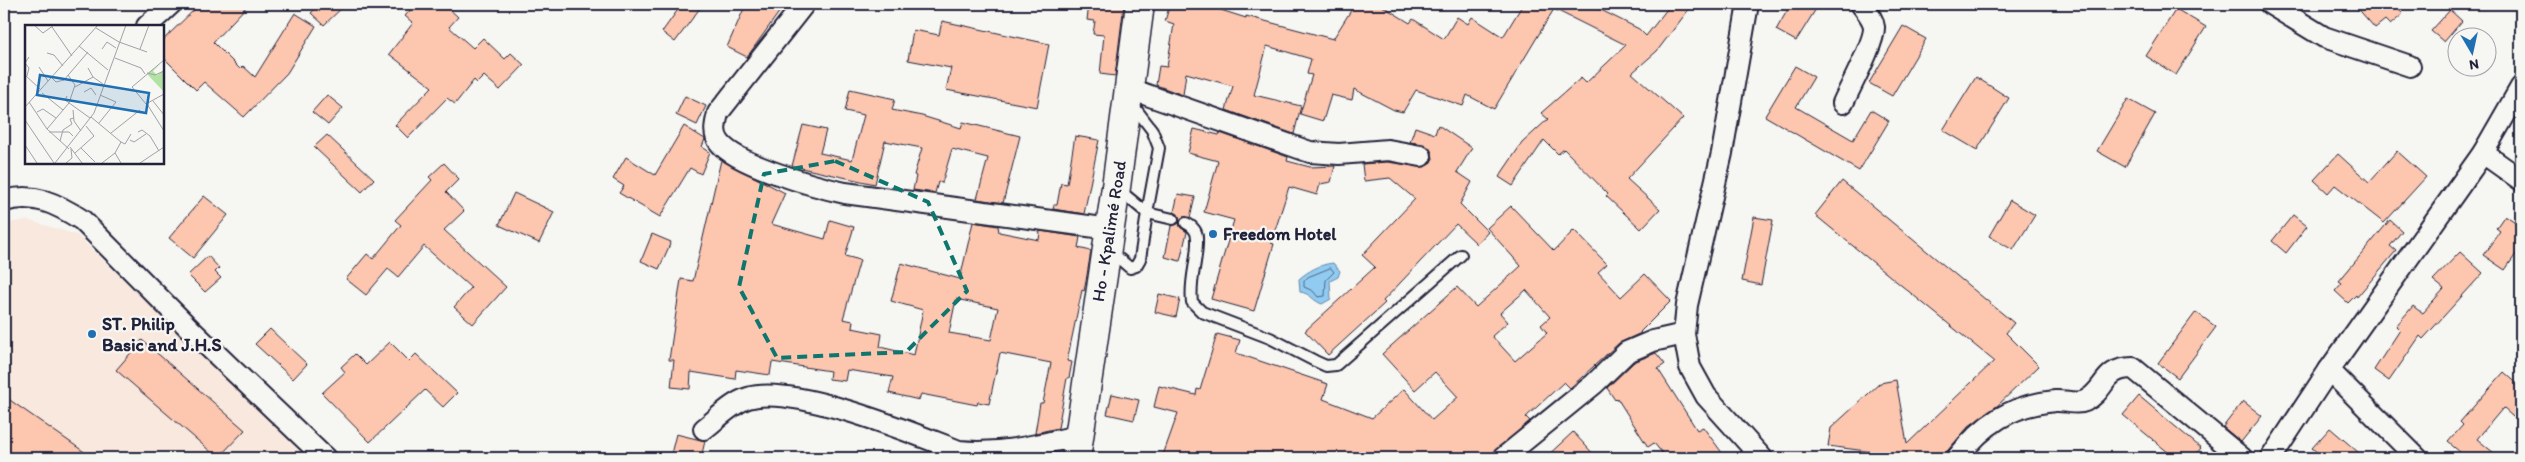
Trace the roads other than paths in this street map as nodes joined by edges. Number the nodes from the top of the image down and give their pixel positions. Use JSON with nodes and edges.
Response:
{"nodes":[{"id":1,"x":171,"y":4,"type":"edge"},
{"id":2,"x":804,"y":4,"type":"edge"},
{"id":3,"x":1140,"y":4,"type":"edge"},
{"id":4,"x":1748,"y":4,"type":"edge"},
{"id":5,"x":1861,"y":4,"type":"edge"},
{"id":6,"x":2270,"y":4,"type":"edge"},
{"id":7,"x":149,"y":25,"type":"edge"},
{"id":8,"x":2410,"y":66,"type":"dead end"},
{"id":9,"x":2521,"y":87,"type":"edge"},
{"id":10,"x":1129,"y":94,"type":"junction"},
{"id":11,"x":1843,"y":103,"type":"dead end"},
{"id":12,"x":2483,"y":153,"type":"junction"},
{"id":13,"x":1421,"y":156,"type":"dead end"},
{"id":14,"x":2521,"y":180,"type":"edge"},
{"id":15,"x":1116,"y":188,"type":"junction"},
{"id":16,"x":5,"y":197,"type":"edge"},
{"id":17,"x":1147,"y":214,"type":"junction"},
{"id":18,"x":1173,"y":219,"type":"dead end"},
{"id":19,"x":1186,"y":223,"type":"dead end"},
{"id":20,"x":1109,"y":239,"type":"junction"},
{"id":21,"x":1461,"y":255,"type":"dead end"},
{"id":22,"x":1684,"y":334,"type":"junction"},
{"id":23,"x":2329,"y":370,"type":"junction"},
{"id":24,"x":704,"y":428,"type":"dead end"},
{"id":25,"x":1077,"y":447,"type":"edge"},
{"id":26,"x":325,"y":458,"type":"edge"},
{"id":27,"x":1503,"y":458,"type":"edge"},
{"id":28,"x":1762,"y":458,"type":"edge"},
{"id":29,"x":1957,"y":458,"type":"edge"},
{"id":30,"x":2242,"y":458,"type":"edge"},
{"id":31,"x":2271,"y":458,"type":"edge"},
{"id":32,"x":2417,"y":458,"type":"edge"}],
"edges":[{"from":1,"to":7,"type":"street"},
{"from":2,"to":20,"type":"street"},
{"from":3,"to":10,"type":"main road","name":"Ho - Kpalimé Road"},
{"from":4,"to":22,"type":"street"},
{"from":5,"to":11,"type":"street"},
{"from":6,"to":8,"type":"street"},
{"from":9,"to":12,"type":"street"},
{"from":10,"to":13,"type":"street"},
{"from":10,"to":15,"type":"main road","name":"Ho - Kpalimé Road"},
{"from":10,"to":17,"type":"lane"},
{"from":12,"to":14,"type":"street"},
{"from":12,"to":23,"type":"street"},
{"from":15,"to":17,"type":"lane"},
{"from":15,"to":20,"type":"main road","name":"Ho - Kpalimé Road"},
{"from":16,"to":26,"type":"street"},
{"from":17,"to":18,"type":"lane"},
{"from":17,"to":20,"type":"lane"},
{"from":19,"to":21,"type":"lane"},
{"from":20,"to":25,"type":"main road","name":"Ho - Kpalimé Road"},
{"from":22,"to":27,"type":"street"},
{"from":22,"to":28,"type":"street"},
{"from":23,"to":31,"type":"street"},
{"from":23,"to":32,"type":"street"},
{"from":24,"to":25,"type":"street"},
{"from":29,"to":30,"type":"street"}]}
